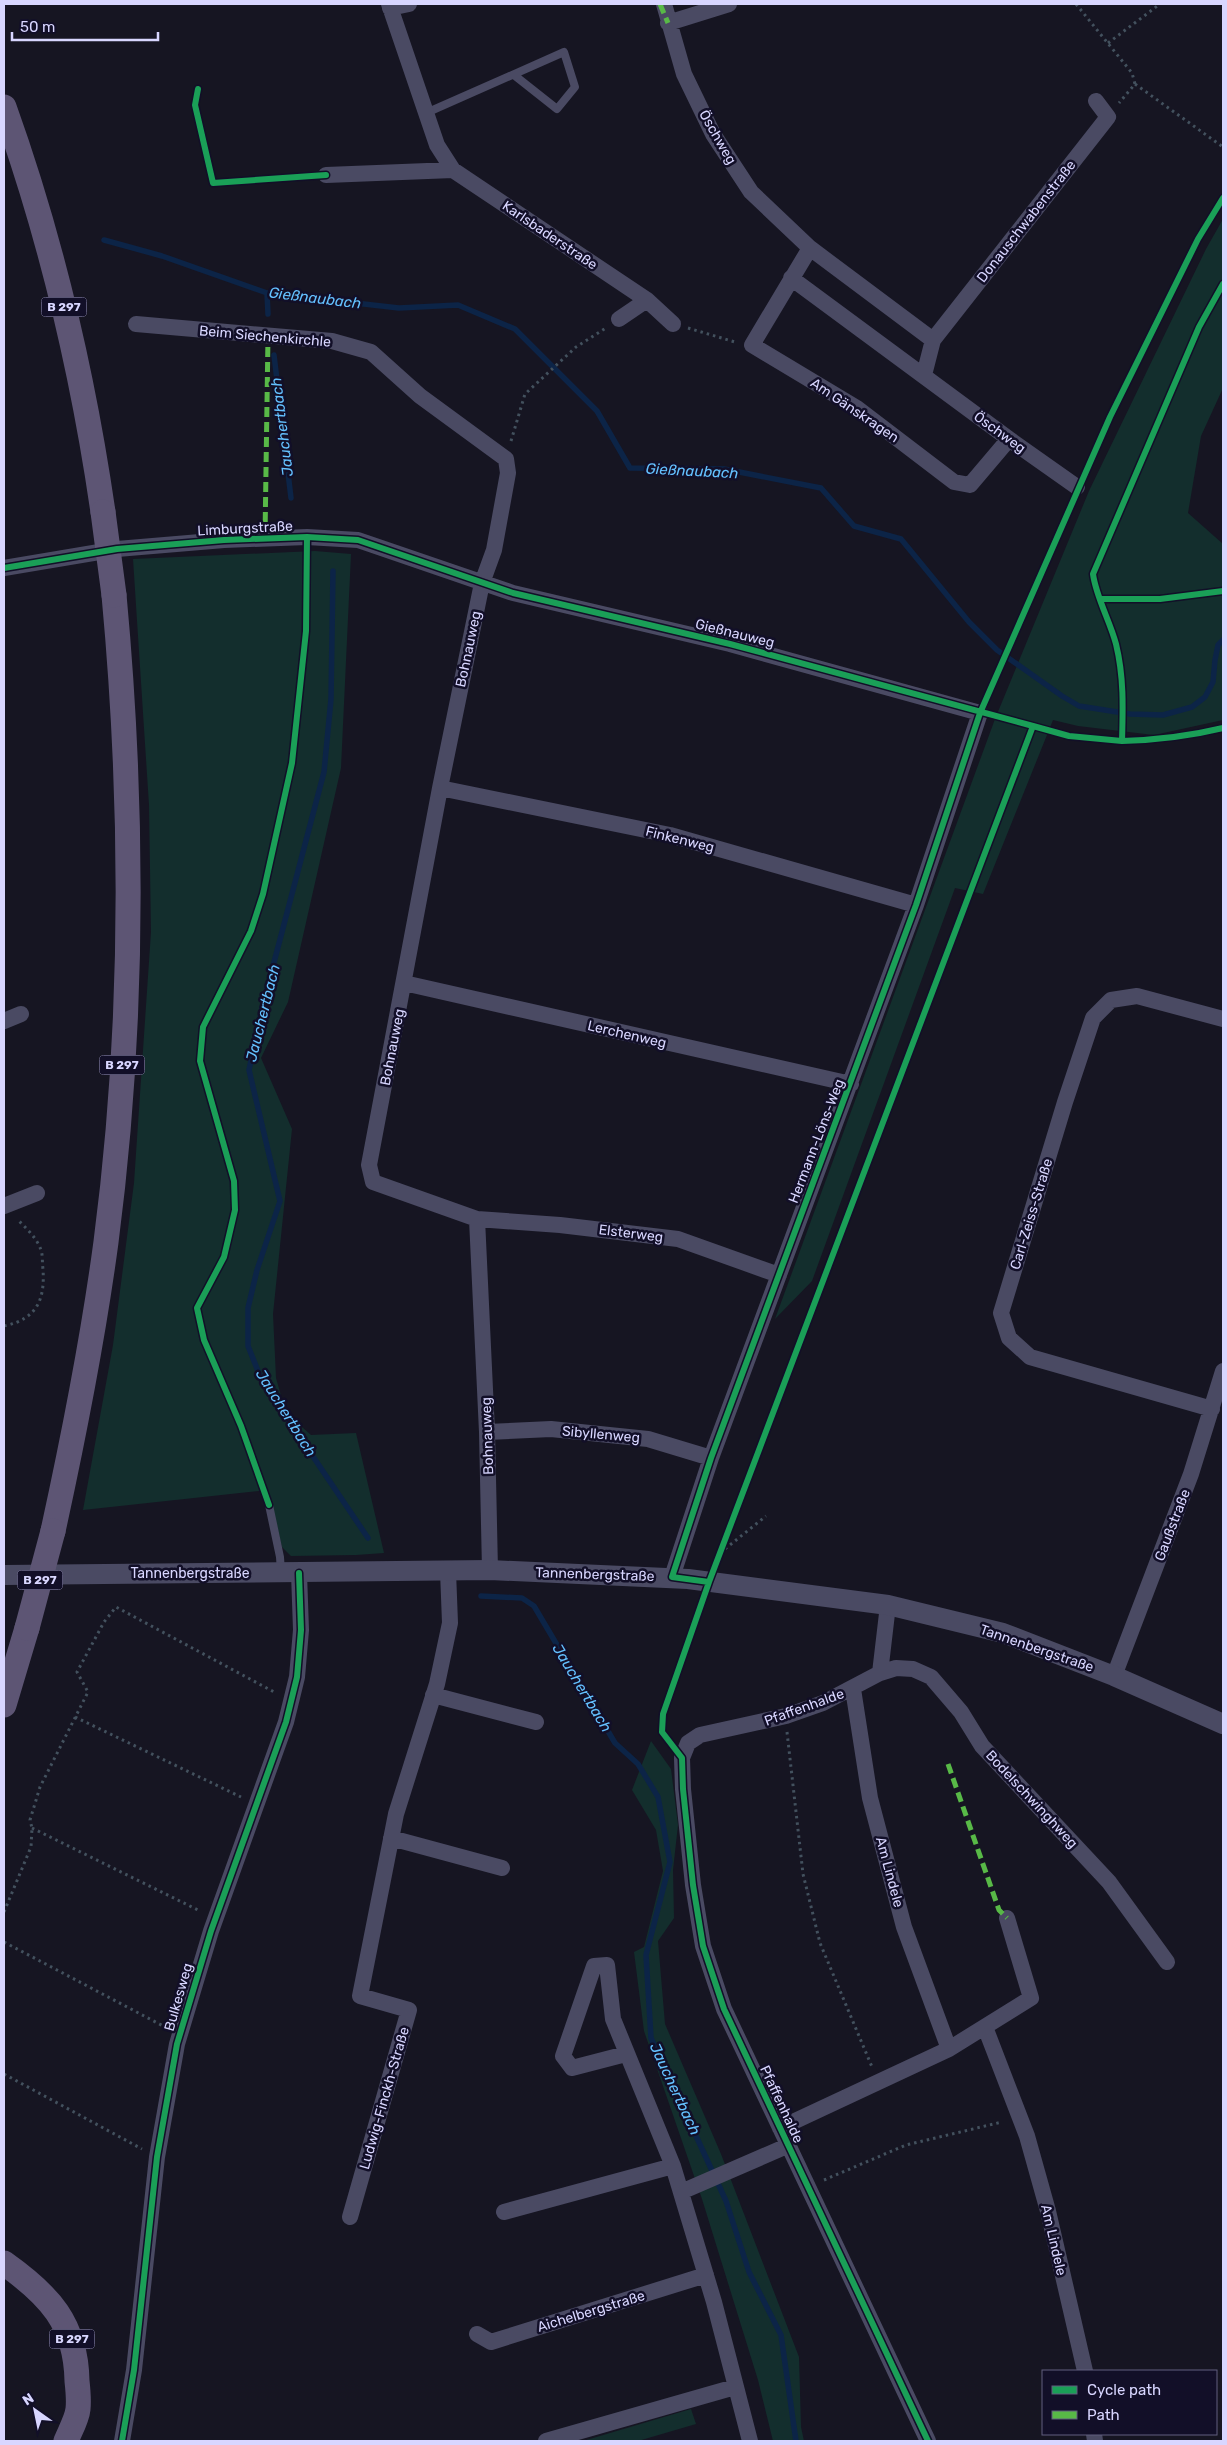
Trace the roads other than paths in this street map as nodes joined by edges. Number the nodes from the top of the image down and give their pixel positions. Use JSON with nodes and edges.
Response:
{"nodes":[{"id":1,"x":409,"y":4,"type":"edge"},
{"id":2,"x":664,"y":4,"type":"edge"},
{"id":3,"x":729,"y":4,"type":"edge"},
{"id":4,"x":390,"y":6,"type":"edge"},
{"id":5,"x":668,"y":23,"type":"junction"},
{"id":6,"x":514,"y":75,"type":"junction"},
{"id":7,"x":1096,"y":101,"type":"dead end"},
{"id":8,"x":4,"y":107,"type":"edge"},
{"id":9,"x":426,"y":113,"type":"junction"},
{"id":10,"x":454,"y":170,"type":"junction"},
{"id":11,"x":326,"y":175,"type":"dead end"},
{"id":12,"x":810,"y":248,"type":"junction"},
{"id":13,"x":791,"y":278,"type":"junction"},
{"id":14,"x":647,"y":300,"type":"junction"},
{"id":15,"x":619,"y":319,"type":"road end"},
{"id":16,"x":136,"y":324,"type":"dead end"},
{"id":17,"x":673,"y":324,"type":"road end"},
{"id":18,"x":933,"y":340,"type":"junction"},
{"id":19,"x":924,"y":375,"type":"junction"},
{"id":20,"x":1008,"y":439,"type":"junction"},
{"id":21,"x":506,"y":459,"type":"joint"},
{"id":22,"x":1078,"y":487,"type":"road end"},
{"id":23,"x":4,"y":568,"type":"edge"},
{"id":24,"x":482,"y":583,"type":"junction"},
{"id":25,"x":980,"y":713,"type":"joint"},
{"id":26,"x":440,"y":788,"type":"junction"},
{"id":27,"x":916,"y":905,"type":"junction"},
{"id":28,"x":404,"y":983,"type":"junction"},
{"id":29,"x":21,"y":1014,"type":"dead end"},
{"id":30,"x":1223,"y":1019,"type":"edge"},
{"id":31,"x":4,"y":1021,"type":"edge"},
{"id":32,"x":851,"y":1084,"type":"junction"},
{"id":33,"x":37,"y":1193,"type":"dead end"},
{"id":34,"x":4,"y":1206,"type":"edge"},
{"id":35,"x":477,"y":1219,"type":"junction"},
{"id":36,"x":779,"y":1275,"type":"junction"},
{"id":37,"x":1223,"y":1371,"type":"edge"},
{"id":38,"x":1212,"y":1408,"type":"junction"},
{"id":39,"x":488,"y":1432,"type":"junction"},
{"id":40,"x":712,"y":1458,"type":"junction"},
{"id":41,"x":269,"y":1505,"type":"dead end"},
{"id":42,"x":490,"y":1570,"type":"junction"},
{"id":43,"x":448,"y":1571,"type":"junction"},
{"id":44,"x":290,"y":1573,"type":"junction"},
{"id":45,"x":4,"y":1575,"type":"edge"},
{"id":46,"x":672,"y":1577,"type":"junction"},
{"id":47,"x":888,"y":1605,"type":"junction"},
{"id":48,"x":880,"y":1673,"type":"junction"},
{"id":49,"x":1114,"y":1676,"type":"junction"},
{"id":50,"x":853,"y":1689,"type":"junction"},
{"id":51,"x":434,"y":1695,"type":"junction"},
{"id":52,"x":4,"y":1705,"type":"edge"},
{"id":53,"x":536,"y":1722,"type":"dead end"},
{"id":54,"x":1223,"y":1724,"type":"edge"},
{"id":55,"x":391,"y":1838,"type":"junction"},
{"id":56,"x":502,"y":1868,"type":"dead end"},
{"id":57,"x":1007,"y":1918,"type":"dead end"},
{"id":58,"x":1168,"y":1962,"type":"dead end"},
{"id":59,"x":985,"y":2027,"type":"junction"},
{"id":60,"x":949,"y":2048,"type":"junction"},
{"id":61,"x":626,"y":2054,"type":"junction"},
{"id":62,"x":780,"y":2128,"type":"junction"},
{"id":63,"x":787,"y":2146,"type":"junction"},
{"id":64,"x":673,"y":2166,"type":"junction"},
{"id":65,"x":686,"y":2190,"type":"junction"},
{"id":66,"x":504,"y":2212,"type":"dead end"},
{"id":67,"x":350,"y":2217,"type":"dead end"},
{"id":68,"x":4,"y":2263,"type":"edge"},
{"id":69,"x":706,"y":2275,"type":"junction"},
{"id":70,"x":477,"y":2334,"type":"dead end"},
{"id":71,"x":1085,"y":2370,"type":"edge"},
{"id":72,"x":736,"y":2387,"type":"junction"},
{"id":73,"x":66,"y":2441,"type":"edge"},
{"id":74,"x":122,"y":2441,"type":"edge"},
{"id":75,"x":546,"y":2441,"type":"edge"},
{"id":76,"x":750,"y":2441,"type":"edge"},
{"id":77,"x":928,"y":2441,"type":"edge"}],
"edges":[{"from":1,"to":4,"type":"street"},
{"from":2,"to":5,"type":"street","name":"Öschweg"},
{"from":3,"to":5,"type":"street"},
{"from":4,"to":9,"type":"street","name":"Karlsbaderstraße"},
{"from":5,"to":12,"type":"street","name":"Öschweg"},
{"from":6,"to":6,"type":"lane"},
{"from":6,"to":9,"type":"lane"},
{"from":7,"to":18,"type":"street","name":"Donauschwabenstraße"},
{"from":8,"to":52,"type":"main road","number":"B 297","bridge":true},
{"from":9,"to":10,"type":"street","name":"Karlsbaderstraße"},
{"from":10,"to":11,"type":"street"},
{"from":10,"to":14,"type":"street","name":"Karlsbaderstraße"},
{"from":12,"to":13,"type":"street"},
{"from":12,"to":18,"type":"street","name":"Öschweg"},
{"from":13,"to":19,"type":"street","name":"Öschweg"},
{"from":13,"to":20,"type":"street","name":"Am Gänskragen"},
{"from":14,"to":15,"type":"street"},
{"from":14,"to":17,"type":"street","name":"Karlsbaderstraße"},
{"from":16,"to":21,"type":"street","name":"Beim Siechenkirchle"},
{"from":18,"to":19,"type":"street"},
{"from":19,"to":20,"type":"street","name":"Öschweg"},
{"from":20,"to":22,"type":"street","name":"Öschweg"},
{"from":21,"to":24,"type":"street","name":"Bohnauweg"},
{"from":23,"to":24,"type":"street","name":"Limburgstraße"},
{"from":24,"to":25,"type":"street","name":"Gießnauweg"},
{"from":24,"to":26,"type":"street","name":"Bohnauweg"},
{"from":25,"to":27,"type":"street","name":"Hermann-Löns-Weg"},
{"from":26,"to":27,"type":"street","name":"Finkenweg"},
{"from":26,"to":28,"type":"street","name":"Bohnauweg"},
{"from":27,"to":32,"type":"street","name":"Hermann-Löns-Weg"},
{"from":28,"to":32,"type":"street","name":"Lerchenweg"},
{"from":28,"to":35,"type":"street","name":"Bohnauweg"},
{"from":29,"to":31,"type":"street"},
{"from":30,"to":38,"type":"street","name":"Carl-Zeiss-Straße"},
{"from":32,"to":36,"type":"street","name":"Hermann-Löns-Weg"},
{"from":33,"to":34,"type":"street"},
{"from":35,"to":36,"type":"street","name":"Elsterweg"},
{"from":35,"to":39,"type":"street","name":"Bohnauweg"},
{"from":36,"to":40,"type":"street","name":"Hermann-Löns-Weg"},
{"from":37,"to":38,"type":"street","name":"Gaußstraße"},
{"from":38,"to":49,"type":"street","name":"Gaußstraße"},
{"from":39,"to":40,"type":"street","name":"Sibyllenweg"},
{"from":39,"to":42,"type":"street","name":"Bohnauweg"},
{"from":40,"to":46,"type":"street","name":"Hermann-Löns-Weg"},
{"from":41,"to":44,"type":"lane"},
{"from":42,"to":43,"type":"street","name":"Tannenbergstraße"},
{"from":42,"to":46,"type":"street","name":"Tannenbergstraße"},
{"from":43,"to":44,"type":"street","name":"Tannenbergstraße"},
{"from":43,"to":51,"type":"street","name":"Ludwig-Finckh-Straße"},
{"from":44,"to":45,"type":"street","name":"Tannenbergstraße"},
{"from":44,"to":74,"type":"street","name":"Bulkesweg"},
{"from":46,"to":47,"type":"street","name":"Tannenbergstraße"},
{"from":47,"to":48,"type":"street"},
{"from":47,"to":49,"type":"street","name":"Tannenbergstraße"},
{"from":48,"to":50,"type":"street","name":"Pfaffenhalde"},
{"from":48,"to":58,"type":"street","name":"Bodelschwinghweg"},
{"from":49,"to":54,"type":"street","name":"Tannenbergstraße"},
{"from":50,"to":60,"type":"street","name":"Am Lindele"},
{"from":50,"to":62,"type":"street","name":"Pfaffenhalde"},
{"from":51,"to":53,"type":"street"},
{"from":51,"to":55,"type":"street","name":"Ludwig-Finckh-Straße"},
{"from":55,"to":56,"type":"street"},
{"from":55,"to":67,"type":"street","name":"Ludwig-Finckh-Straße"},
{"from":57,"to":59,"type":"street"},
{"from":59,"to":60,"type":"street"},
{"from":59,"to":71,"type":"street","name":"Am Lindele"},
{"from":60,"to":62,"type":"street"},
{"from":61,"to":61,"type":"street"},
{"from":61,"to":64,"type":"street"},
{"from":62,"to":63,"type":"street","name":"Pfaffenhalde"},
{"from":63,"to":65,"type":"street"},
{"from":63,"to":77,"type":"street","name":"Pfaffenhalde"},
{"from":64,"to":65,"type":"street"},
{"from":64,"to":66,"type":"street"},
{"from":65,"to":69,"type":"street"},
{"from":68,"to":73,"type":"main road","number":"B 297"},
{"from":69,"to":70,"type":"street","name":"Aichelbergstraße"},
{"from":69,"to":72,"type":"street"},
{"from":72,"to":75,"type":"street"},
{"from":72,"to":76,"type":"street"}]}
